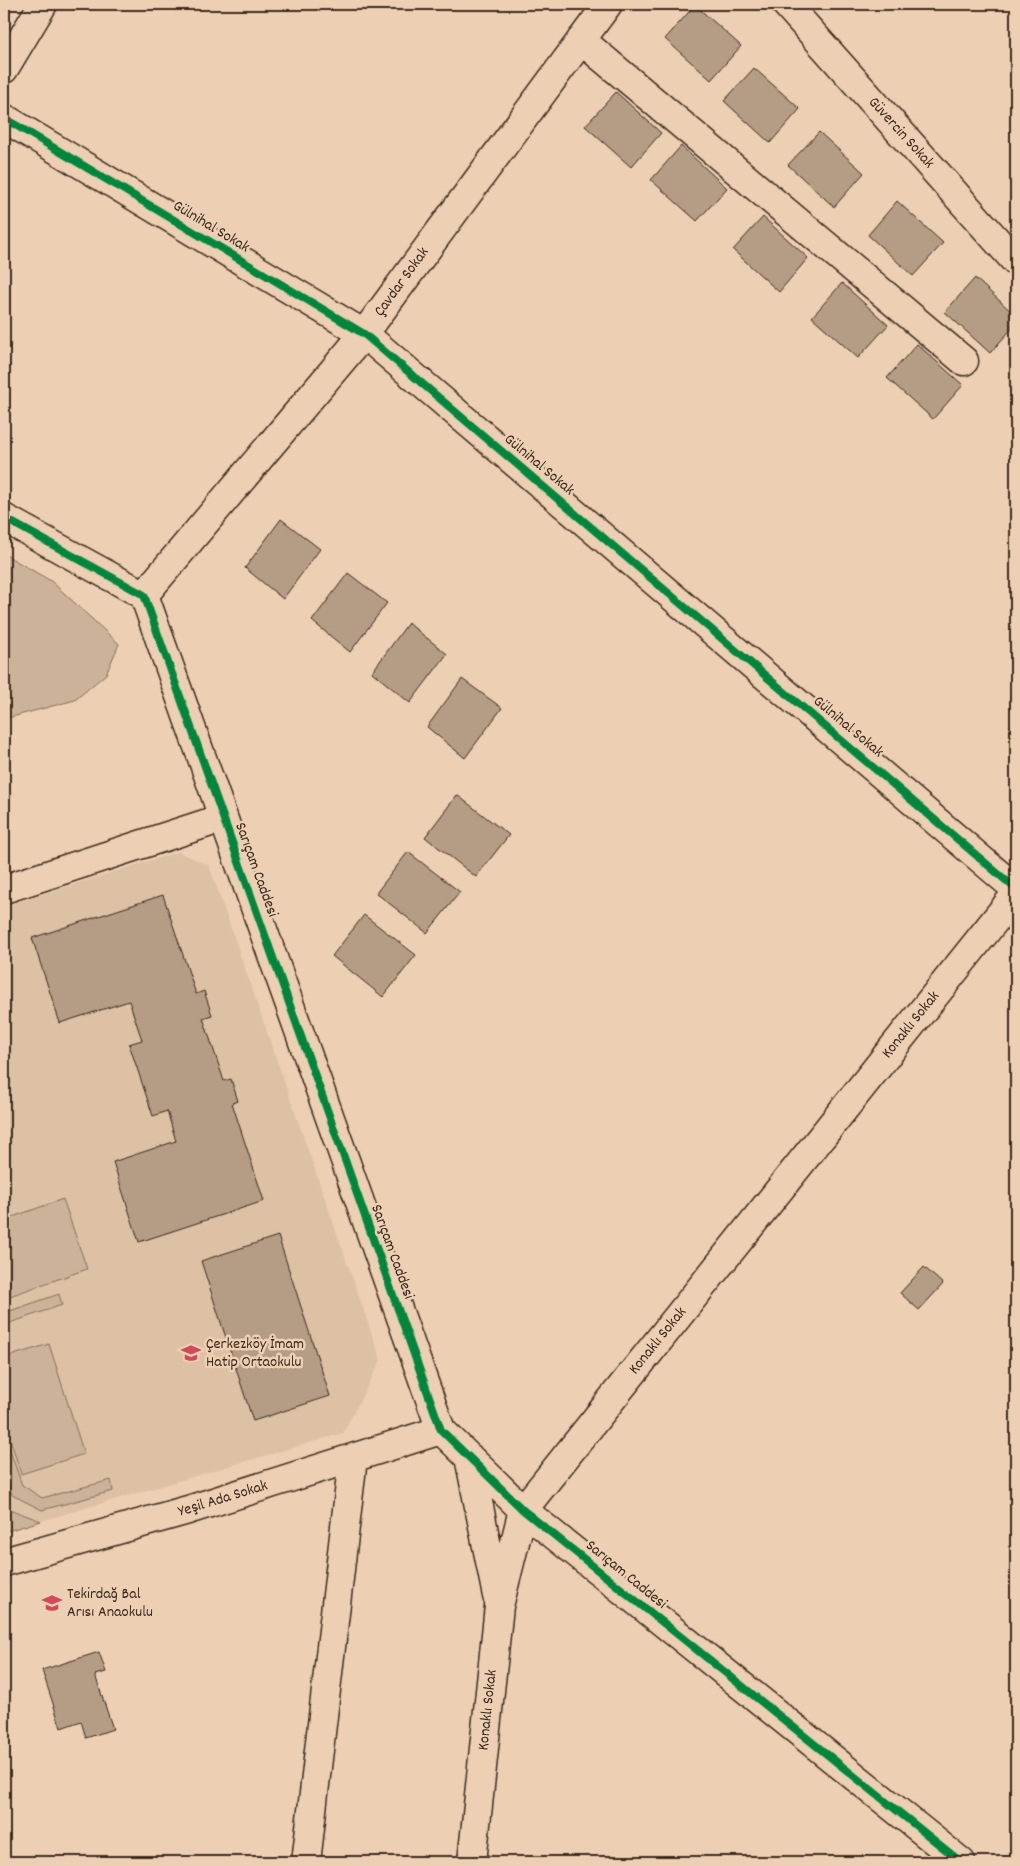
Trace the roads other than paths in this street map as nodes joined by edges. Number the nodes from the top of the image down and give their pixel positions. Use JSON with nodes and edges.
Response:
{"nodes":[{"id":1,"x":43,"y":4,"type":"edge"},
{"id":2,"x":608,"y":4,"type":"edge"},
{"id":3,"x":786,"y":4,"type":"edge"},
{"id":4,"x":581,"y":40,"type":"junction"},
{"id":5,"x":4,"y":69,"type":"edge"},
{"id":6,"x":4,"y":118,"type":"edge"},
{"id":7,"x":1016,"y":262,"type":"edge"},
{"id":8,"x":364,"y":334,"type":"junction"},
{"id":9,"x":964,"y":361,"type":"dead end"},
{"id":10,"x":4,"y":518,"type":"edge"},
{"id":11,"x":144,"y":595,"type":"junction"},
{"id":12,"x":223,"y":818,"type":"junction"},
{"id":13,"x":4,"y":889,"type":"edge"},
{"id":14,"x":1016,"y":889,"type":"edge"},
{"id":15,"x":1016,"y":894,"type":"edge"},
{"id":16,"x":441,"y":1430,"type":"junction"},
{"id":17,"x":353,"y":1458,"type":"junction"},
{"id":18,"x":469,"y":1458,"type":"junction"},
{"id":19,"x":523,"y":1510,"type":"junction"},
{"id":20,"x":4,"y":1562,"type":"edge"},
{"id":21,"x":499,"y":1606,"type":"junction"},
{"id":22,"x":306,"y":1862,"type":"edge"},
{"id":23,"x":472,"y":1862,"type":"edge"},
{"id":24,"x":961,"y":1862,"type":"edge"}],
"edges":[{"from":1,"to":5,"type":"street"},
{"from":2,"to":4,"type":"street","name":"Çavdar Sokak"},
{"from":3,"to":7,"type":"street","name":"Güvercin Sokak"},
{"from":4,"to":8,"type":"street","name":"Çavdar Sokak"},
{"from":4,"to":9,"type":"street"},
{"from":6,"to":8,"type":"street","name":"Gülnihal Sokak"},
{"from":8,"to":11,"type":"street","name":"Çavdar Sokak"},
{"from":8,"to":14,"type":"street","name":"Gülnihal Sokak"},
{"from":10,"to":11,"type":"street"},
{"from":11,"to":12,"type":"street","name":"Sarıçam Caddesi"},
{"from":12,"to":13,"type":"street"},
{"from":12,"to":16,"type":"street","name":"Sarıçam Caddesi"},
{"from":15,"to":19,"type":"street","name":"Konaklı Sokak"},
{"from":16,"to":17,"type":"street","name":"Yeşil Ada Sokak"},
{"from":16,"to":18,"type":"street","name":"Sarıçam Caddesi"},
{"from":17,"to":20,"type":"street","name":"Yeşil Ada Sokak"},
{"from":17,"to":22,"type":"street"},
{"from":18,"to":19,"type":"street","name":"Sarıçam Caddesi"},
{"from":18,"to":21,"type":"street"},
{"from":19,"to":21,"type":"street","name":"Konaklı Sokak"},
{"from":19,"to":24,"type":"street","name":"Sarıçam Caddesi"},
{"from":21,"to":23,"type":"street","name":"Konaklı Sokak"}]}
